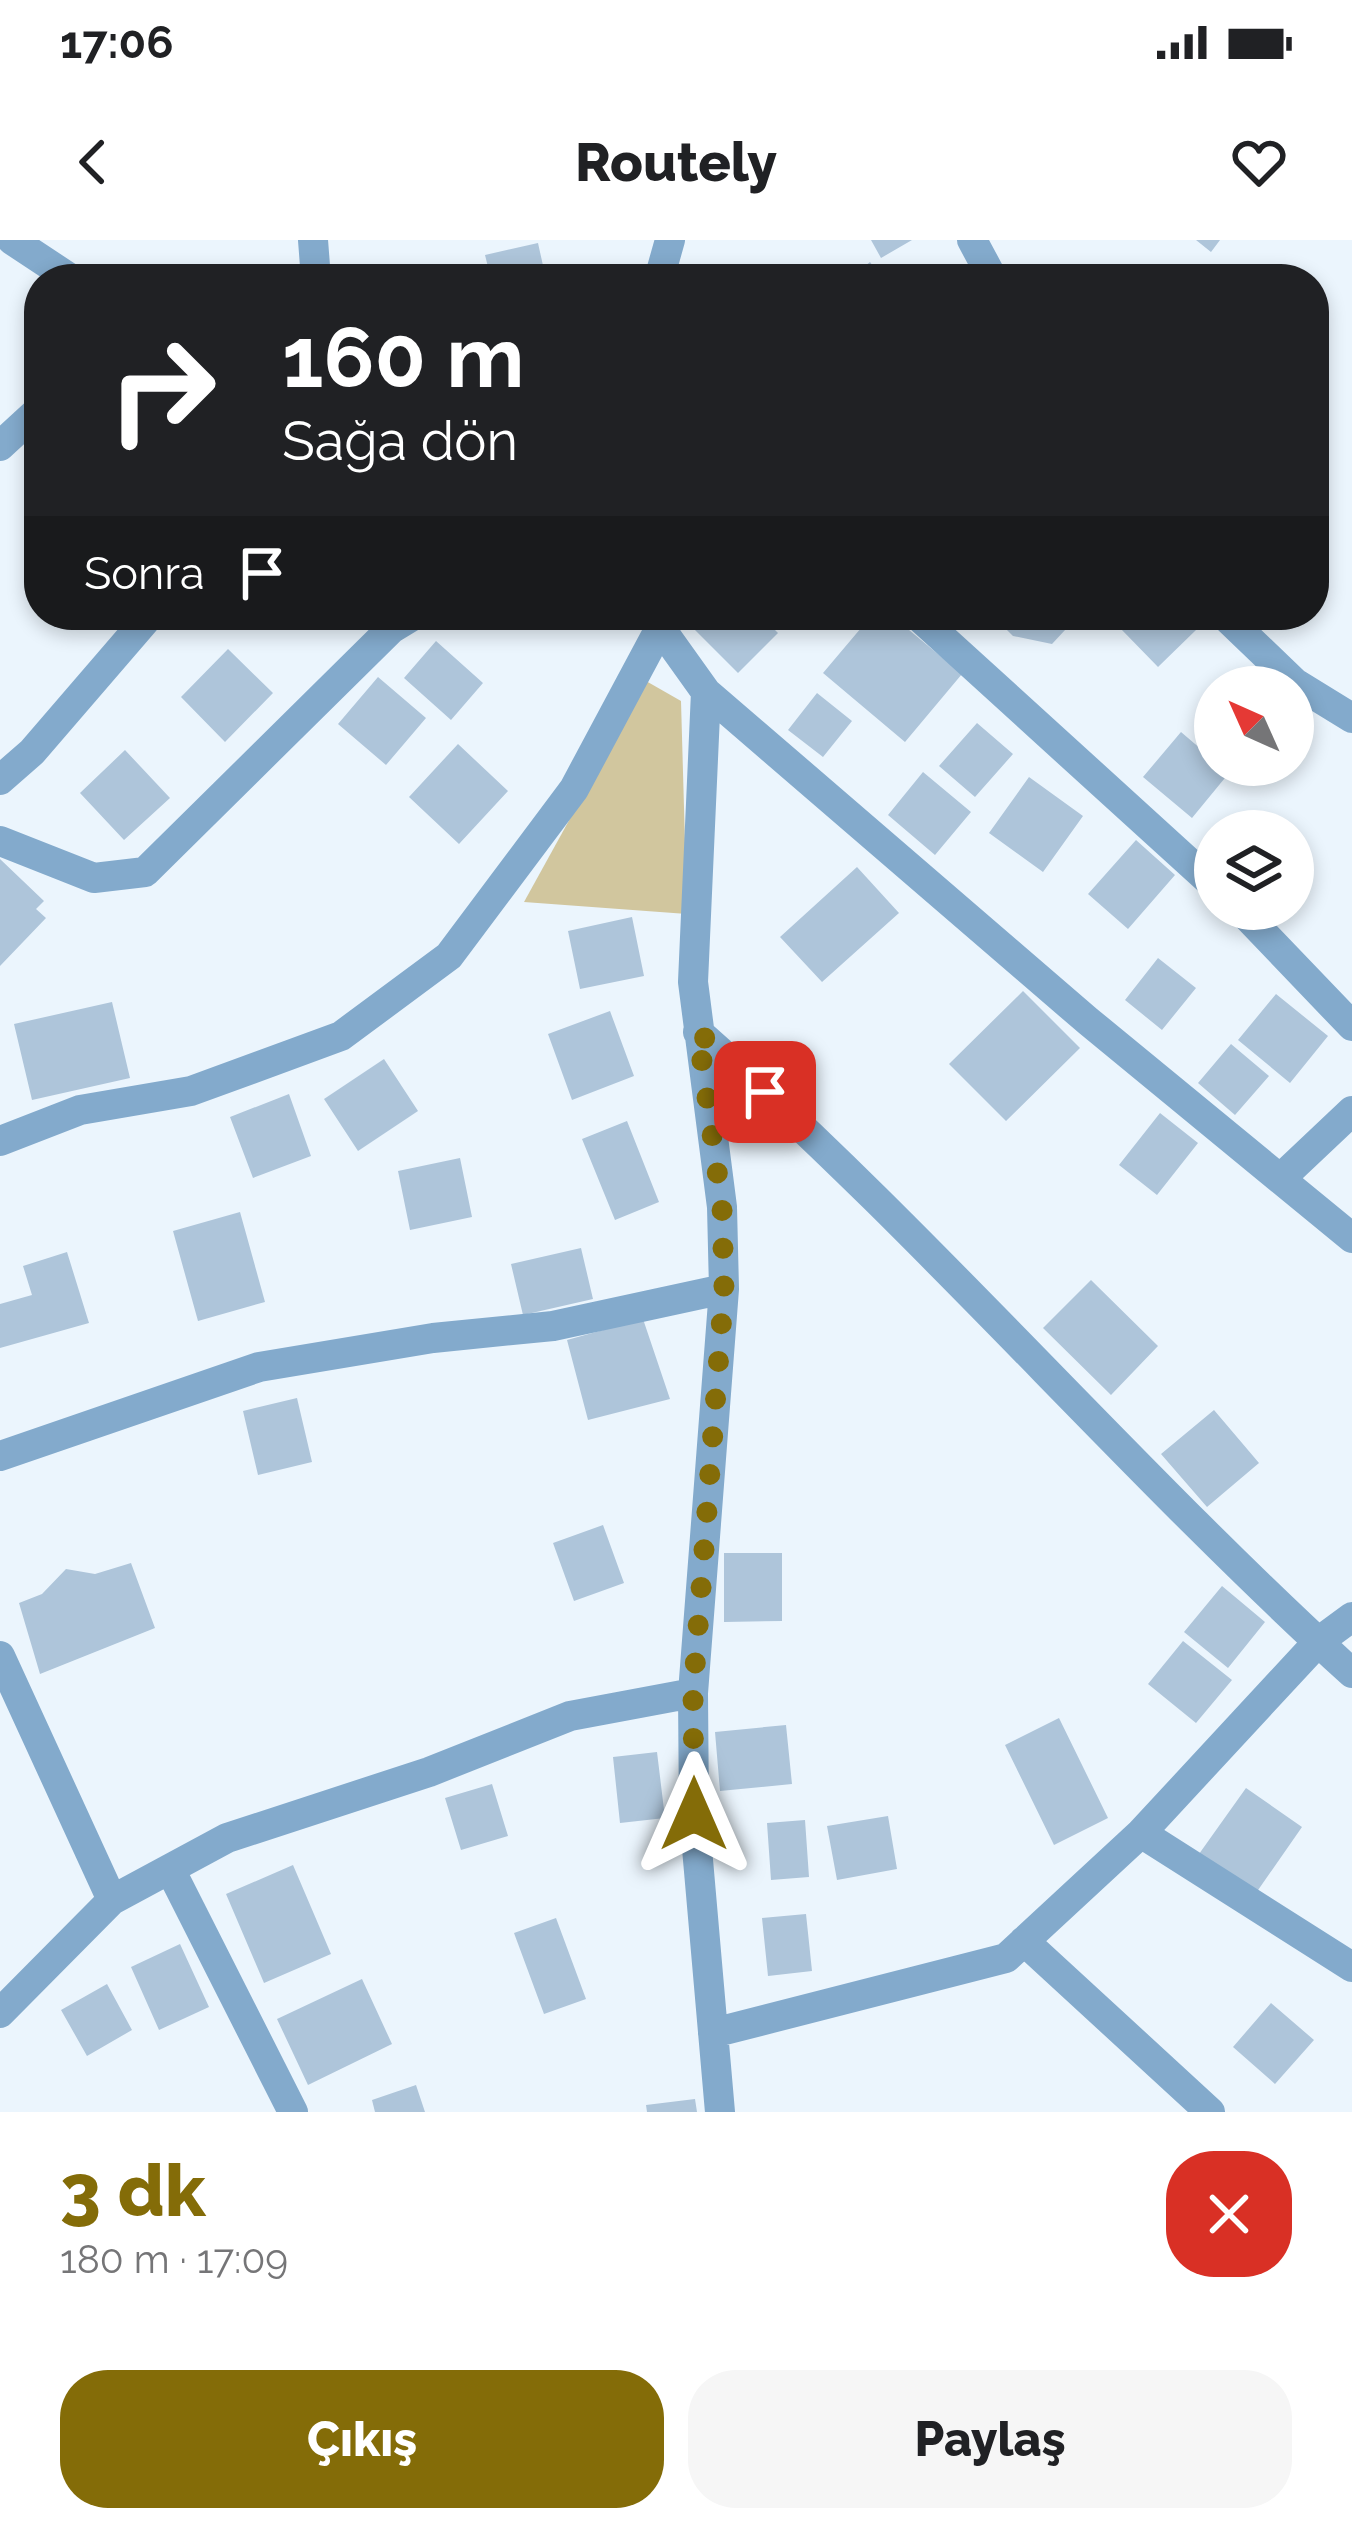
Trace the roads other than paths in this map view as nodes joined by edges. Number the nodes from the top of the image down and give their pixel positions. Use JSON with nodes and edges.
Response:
{"nodes":[{"id":1,"x":12,"y":240,"type":"edge"},
{"id":2,"x":48,"y":264,"type":"edge"},
{"id":3,"x":24,"y":424,"type":"edge"},
{"id":4,"x":0,"y":446,"type":"edge"},
{"id":5,"x":137,"y":630,"type":"edge"},
{"id":6,"x":390,"y":630,"type":"edge"},
{"id":7,"x":651,"y":630,"type":"edge"},
{"id":8,"x":661,"y":630,"type":"edge"},
{"id":9,"x":933,"y":630,"type":"edge"},
{"id":10,"x":1239,"y":630,"type":"edge"},
{"id":11,"x":706,"y":692,"type":"junction"},
{"id":12,"x":1352,"y":718,"type":"edge"},
{"id":13,"x":0,"y":780,"type":"edge"},
{"id":14,"x":0,"y":841,"type":"edge"},
{"id":15,"x":1194,"y":867,"type":"edge"},
{"id":16,"x":1260,"y":930,"type":"edge"},
{"id":17,"x":1352,"y":1026,"type":"edge"},
{"id":18,"x":698,"y":1032,"type":"junction"},
{"id":19,"x":1352,"y":1111,"type":"edge"},
{"id":20,"x":0,"y":1141,"type":"edge"},
{"id":21,"x":1280,"y":1179,"type":"junction"},
{"id":22,"x":1352,"y":1238,"type":"edge"},
{"id":23,"x":724,"y":1289,"type":"junction"},
{"id":24,"x":0,"y":1456,"type":"edge"},
{"id":25,"x":1352,"y":1617,"type":"edge"},
{"id":26,"x":1318,"y":1642,"type":"junction"},
{"id":27,"x":0,"y":1656,"type":"edge"},
{"id":28,"x":1352,"y":1673,"type":"edge"},
{"id":29,"x":693,"y":1693,"type":"junction"},
{"id":30,"x":12,"y":1717,"type":"edge"},
{"id":31,"x":1141,"y":1833,"type":"junction"},
{"id":32,"x":170,"y":1869,"type":"junction"},
{"id":33,"x":112,"y":1900,"type":"junction"},
{"id":34,"x":1024,"y":1941,"type":"junction"},
{"id":35,"x":1352,"y":1967,"type":"edge"},
{"id":36,"x":0,"y":2013,"type":"edge"},
{"id":37,"x":713,"y":2033,"type":"junction"},
{"id":38,"x":293,"y":2112,"type":"edge"},
{"id":39,"x":720,"y":2112,"type":"edge"},
{"id":40,"x":1210,"y":2112,"type":"edge"}],
"edges":[{"from":1,"to":2,"type":"street"},
{"from":3,"to":4,"type":"street"},
{"from":5,"to":13,"type":"street"},
{"from":6,"to":14,"type":"street"},
{"from":7,"to":20,"type":"street"},
{"from":8,"to":11,"type":"street"},
{"from":9,"to":15,"type":"street"},
{"from":10,"to":12,"type":"street"},
{"from":11,"to":18,"type":"street"},
{"from":11,"to":21,"type":"street"},
{"from":16,"to":17,"type":"street"},
{"from":18,"to":23,"type":"street"},
{"from":18,"to":26,"type":"street"},
{"from":19,"to":21,"type":"street"},
{"from":21,"to":22,"type":"street"},
{"from":23,"to":24,"type":"street"},
{"from":23,"to":29,"type":"street"},
{"from":25,"to":26,"type":"street"},
{"from":26,"to":28,"type":"street"},
{"from":26,"to":31,"type":"street"},
{"from":27,"to":30,"type":"street"},
{"from":29,"to":32,"type":"street"},
{"from":29,"to":37,"type":"street"},
{"from":30,"to":33,"type":"street"},
{"from":31,"to":34,"type":"street"},
{"from":31,"to":35,"type":"street"},
{"from":32,"to":33,"type":"street"},
{"from":32,"to":38,"type":"street"},
{"from":33,"to":36,"type":"street"},
{"from":34,"to":37,"type":"street"},
{"from":34,"to":40,"type":"street"},
{"from":37,"to":39,"type":"street"}]}
